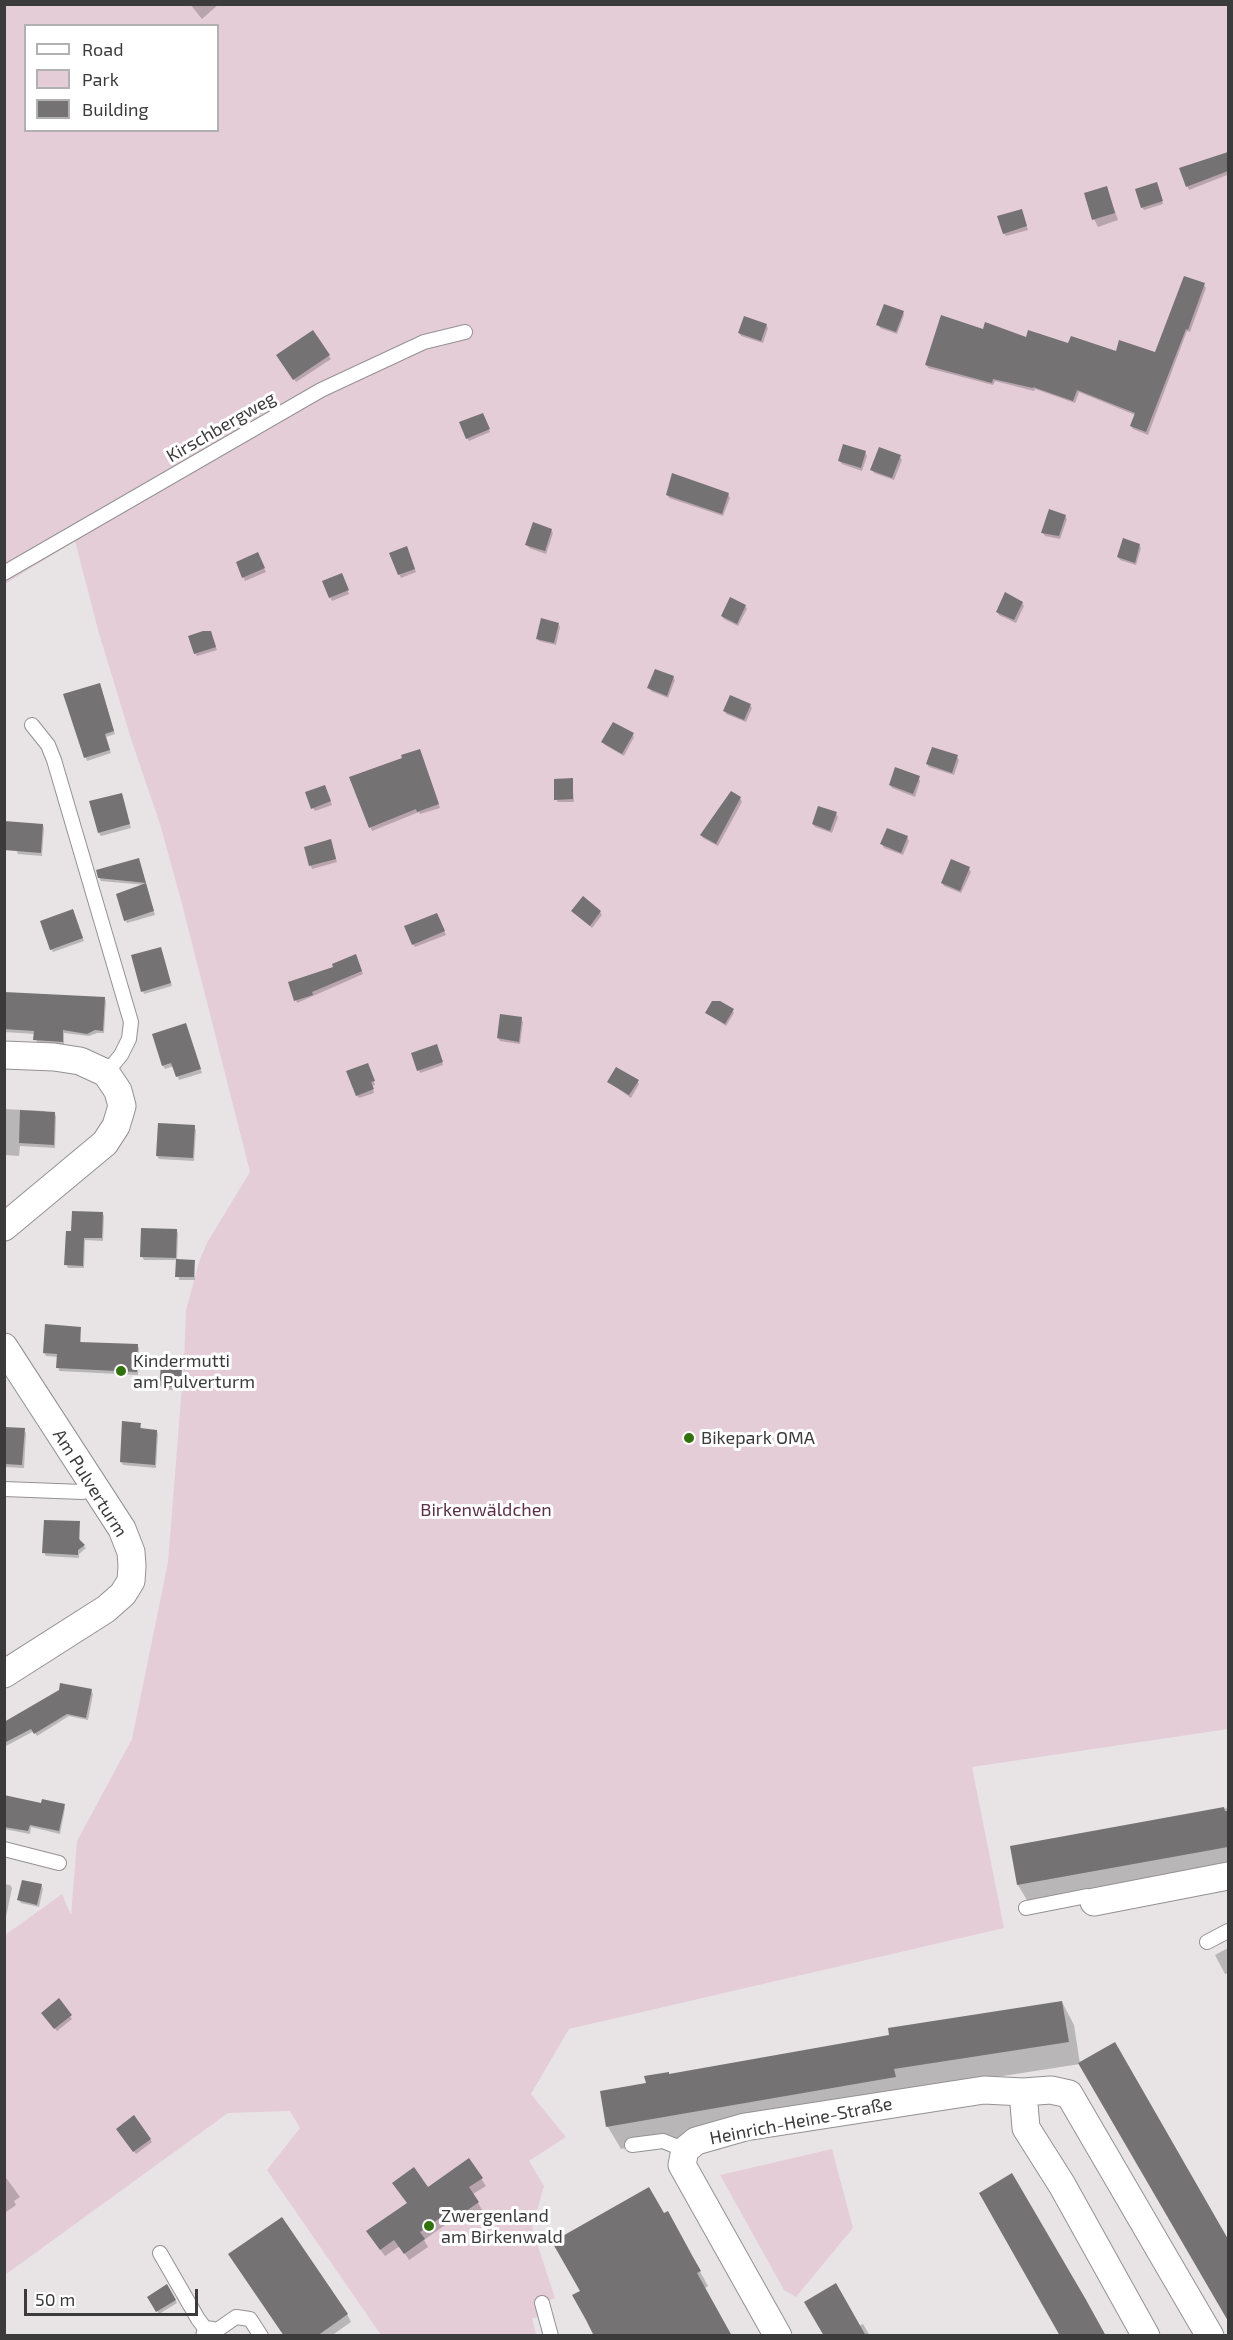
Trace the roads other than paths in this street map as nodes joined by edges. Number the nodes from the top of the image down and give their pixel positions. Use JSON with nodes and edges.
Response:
{"nodes":[{"id":1,"x":465,"y":332,"type":"dead end"},
{"id":2,"x":4,"y":573,"type":"edge"},
{"id":3,"x":32,"y":725,"type":"dead end"},
{"id":4,"x":4,"y":1055,"type":"edge"},
{"id":5,"x":105,"y":1073,"type":"junction"},
{"id":6,"x":4,"y":1227,"type":"edge"},
{"id":7,"x":4,"y":1347,"type":"edge"},
{"id":8,"x":92,"y":1485,"type":"junction"},
{"id":9,"x":4,"y":1489,"type":"edge"},
{"id":10,"x":4,"y":1674,"type":"edge"},
{"id":11,"x":4,"y":1849,"type":"edge"},
{"id":12,"x":59,"y":1863,"type":"dead end"},
{"id":13,"x":1228,"y":1876,"type":"edge"},
{"id":14,"x":1094,"y":1902,"type":"joint"},
{"id":15,"x":1026,"y":1908,"type":"dead end"},
{"id":16,"x":1228,"y":1931,"type":"edge"},
{"id":17,"x":1207,"y":1942,"type":"dead end"},
{"id":18,"x":1023,"y":2092,"type":"junction"},
{"id":19,"x":632,"y":2145,"type":"dead end"},
{"id":20,"x":685,"y":2150,"type":"junction"},
{"id":21,"x":160,"y":2253,"type":"dead end"},
{"id":22,"x":542,"y":2303,"type":"dead end"},
{"id":23,"x":210,"y":2335,"type":"edge"},
{"id":24,"x":261,"y":2336,"type":"edge"},
{"id":25,"x":551,"y":2336,"type":"edge"},
{"id":26,"x":778,"y":2336,"type":"edge"},
{"id":27,"x":1146,"y":2336,"type":"edge"},
{"id":28,"x":1210,"y":2336,"type":"edge"}],
"edges":[{"from":1,"to":2,"type":"lane","name":"Kirschbergweg"},
{"from":3,"to":5,"type":"lane"},
{"from":4,"to":5,"type":"street"},
{"from":5,"to":6,"type":"street"},
{"from":7,"to":8,"type":"street","name":"Am Pulverturm"},
{"from":8,"to":9,"type":"lane"},
{"from":8,"to":10,"type":"street","name":"Am Pulverturm"},
{"from":11,"to":12,"type":"lane"},
{"from":13,"to":14,"type":"street"},
{"from":14,"to":15,"type":"lane"},
{"from":16,"to":17,"type":"lane"},
{"from":18,"to":20,"type":"street","name":"Heinrich-Heine-Straße"},
{"from":18,"to":27,"type":"street"},
{"from":18,"to":28,"type":"street","name":"Heinrich-Heine-Straße"},
{"from":19,"to":20,"type":"lane"},
{"from":20,"to":26,"type":"street","name":"Heinrich-Heine-Straße"},
{"from":21,"to":23,"type":"lane"},
{"from":22,"to":25,"type":"lane"},
{"from":23,"to":24,"type":"lane"}]}
